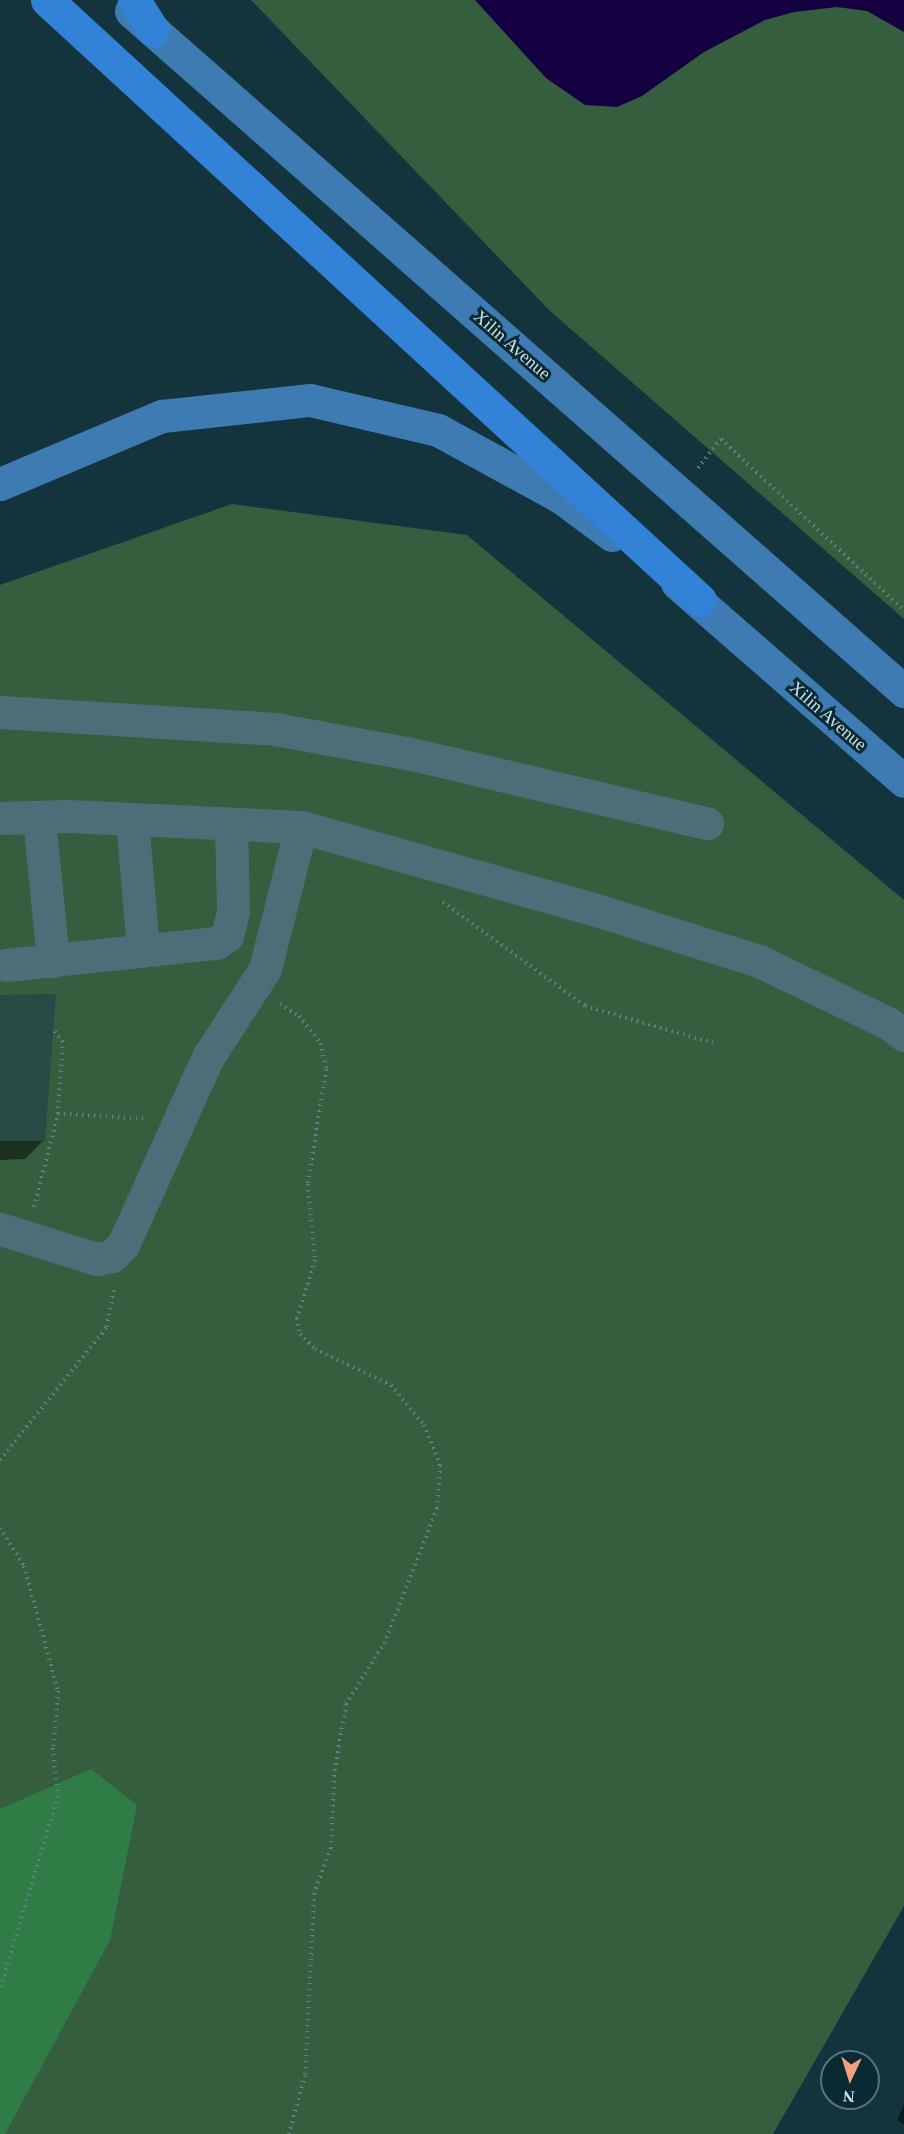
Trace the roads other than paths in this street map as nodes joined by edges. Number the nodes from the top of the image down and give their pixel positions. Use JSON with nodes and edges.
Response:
{"nodes":[{"id":1,"x":47,"y":0,"type":"edge"},
{"id":2,"x":118,"y":0,"type":"edge"},
{"id":3,"x":134,"y":0,"type":"edge"},
{"id":4,"x":153,"y":30,"type":"junction"},
{"id":5,"x":0,"y":484,"type":"edge"},
{"id":6,"x":700,"y":600,"type":"junction"},
{"id":7,"x":904,"y":691,"type":"edge"},
{"id":8,"x":0,"y":712,"type":"edge"},
{"id":9,"x":904,"y":781,"type":"edge"},
{"id":10,"x":0,"y":818,"type":"edge"},
{"id":11,"x":39,"y":818,"type":"junction"},
{"id":12,"x":132,"y":819,"type":"junction"},
{"id":13,"x":707,"y":823,"type":"dead end"},
{"id":14,"x":231,"y":824,"type":"junction"},
{"id":15,"x":301,"y":827,"type":"junction"},
{"id":16,"x":143,"y":951,"type":"junction"},
{"id":17,"x":53,"y":961,"type":"junction"},
{"id":18,"x":6,"y":965,"type":"dead end"},
{"id":19,"x":904,"y":1035,"type":"edge"},
{"id":20,"x":13,"y":1233,"type":"edge"}],
"edges":[{"from":1,"to":6,"type":"highway"},
{"from":2,"to":4,"type":"main road","name":"Xilin Avenue"},
{"from":3,"to":4,"type":"highway"},
{"from":4,"to":7,"type":"main road","name":"Xilin Avenue"},
{"from":5,"to":6,"type":"main road","name":"Xilin Avenue"},
{"from":6,"to":9,"type":"main road","name":"Xilin Avenue"},
{"from":8,"to":13,"type":"lane"},
{"from":10,"to":11,"type":"lane"},
{"from":11,"to":12,"type":"lane"},
{"from":11,"to":17,"type":"lane"},
{"from":12,"to":14,"type":"lane"},
{"from":12,"to":16,"type":"lane"},
{"from":14,"to":15,"type":"lane"},
{"from":14,"to":16,"type":"lane"},
{"from":15,"to":19,"type":"lane"},
{"from":15,"to":20,"type":"lane"},
{"from":16,"to":17,"type":"lane"},
{"from":17,"to":18,"type":"lane"}]}
